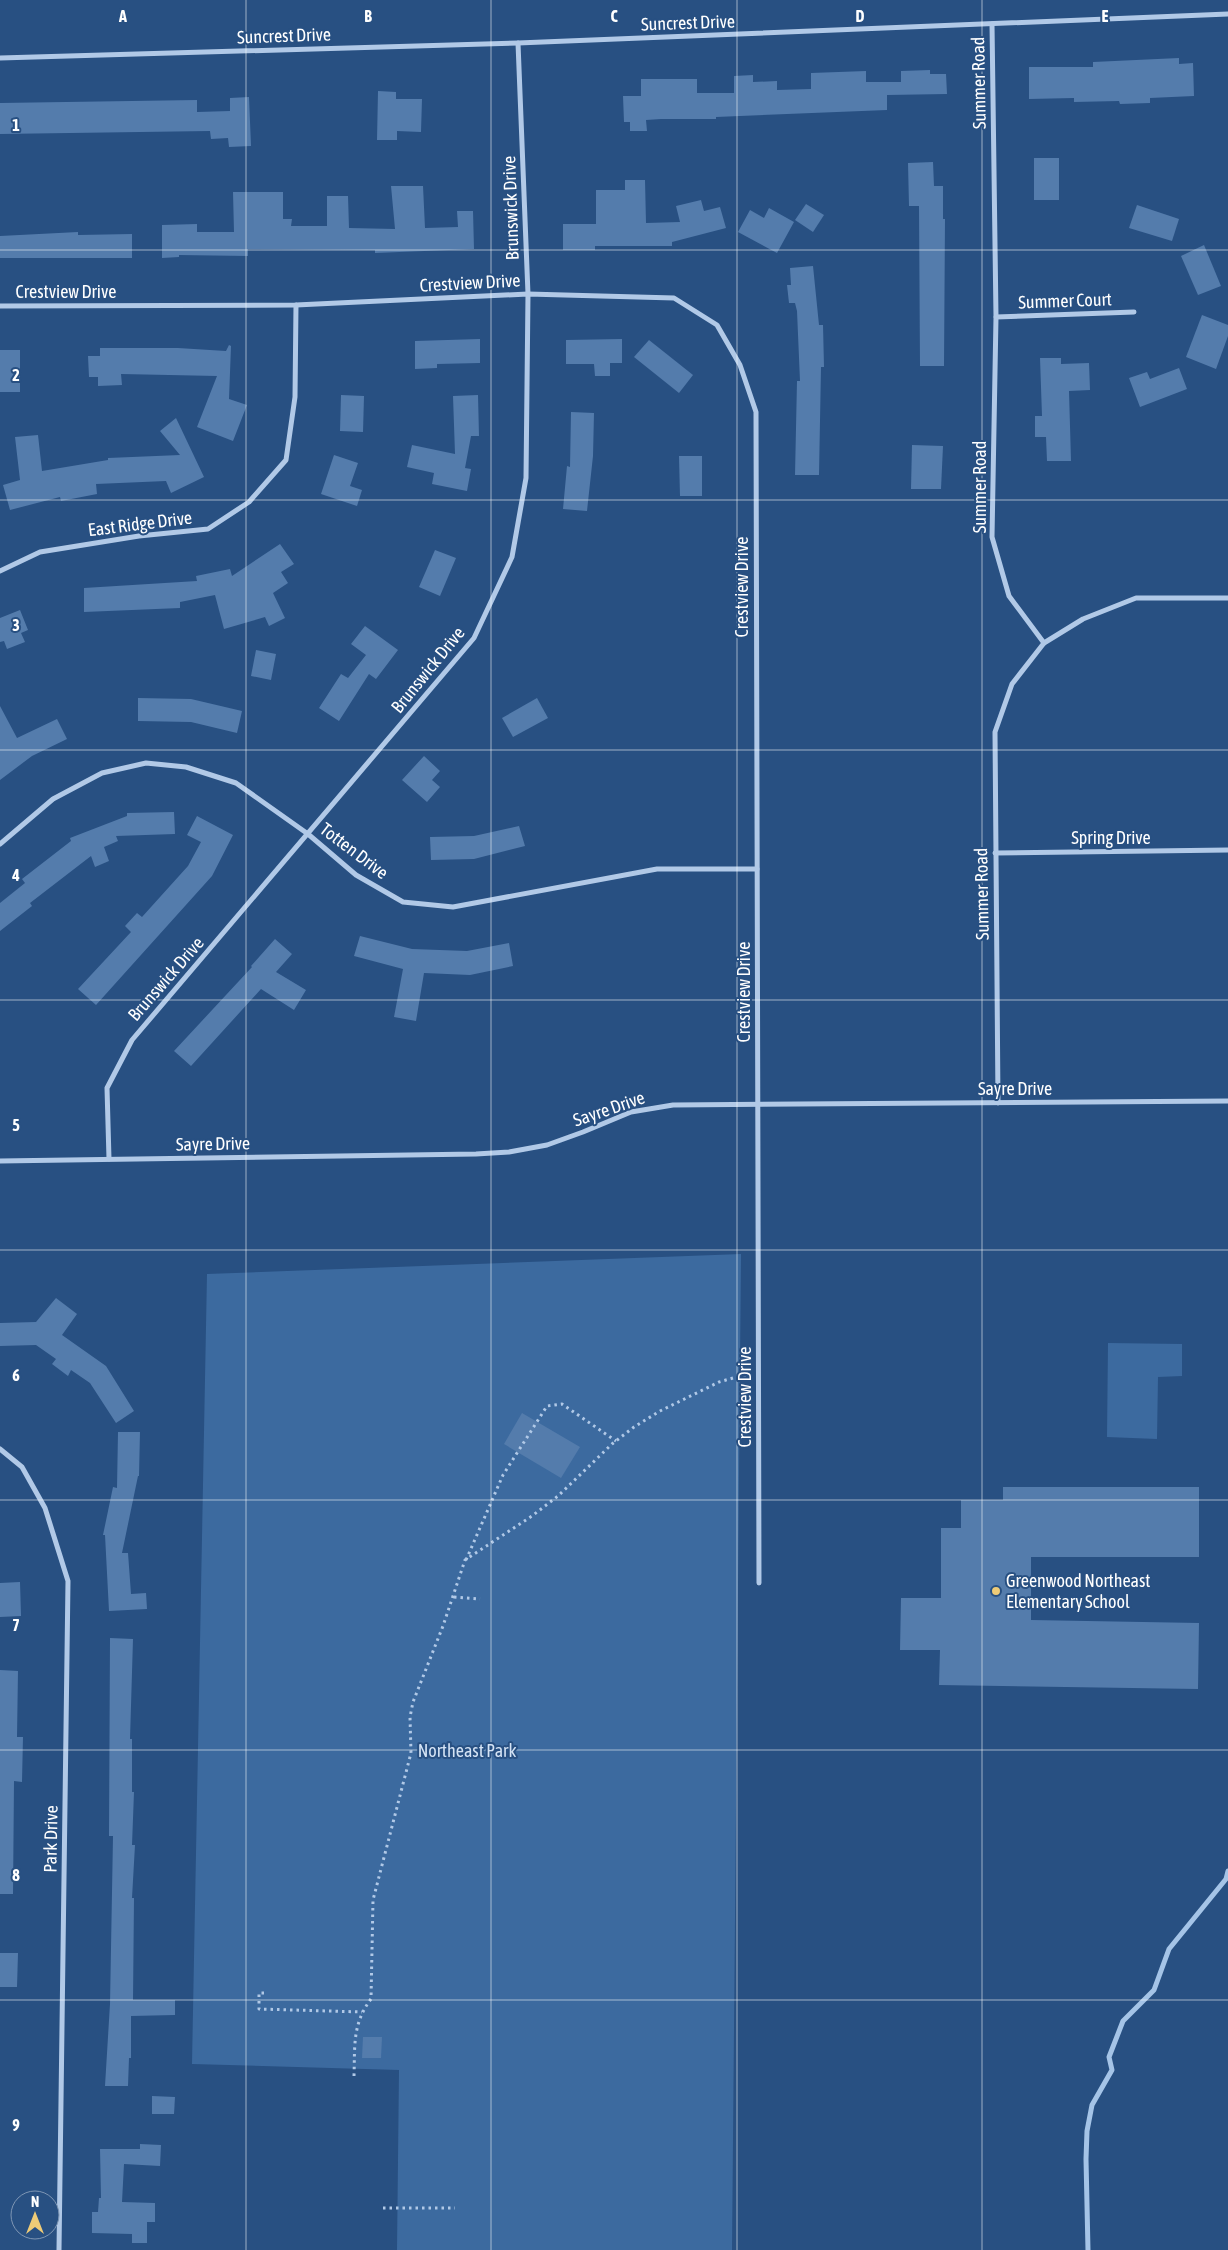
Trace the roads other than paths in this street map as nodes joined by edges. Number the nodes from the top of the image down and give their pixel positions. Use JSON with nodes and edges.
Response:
{"nodes":[{"id":1,"x":1228,"y":14,"type":"edge"},
{"id":2,"x":992,"y":24,"type":"junction"},
{"id":3,"x":518,"y":44,"type":"junction"},
{"id":4,"x":0,"y":58,"type":"edge"},
{"id":5,"x":528,"y":294,"type":"junction"},
{"id":6,"x":296,"y":305,"type":"junction"},
{"id":7,"x":0,"y":306,"type":"edge"},
{"id":8,"x":1134,"y":312,"type":"dead end"},
{"id":9,"x":996,"y":316,"type":"junction"},
{"id":10,"x":0,"y":570,"type":"edge"},
{"id":11,"x":1228,"y":598,"type":"edge"},
{"id":12,"x":1044,"y":643,"type":"junction"},
{"id":13,"x":308,"y":834,"type":"junction"},
{"id":14,"x":0,"y":844,"type":"edge"},
{"id":15,"x":1228,"y":850,"type":"edge"},
{"id":16,"x":995,"y":853,"type":"junction"},
{"id":17,"x":757,"y":869,"type":"junction"},
{"id":18,"x":1228,"y":1101,"type":"edge"},
{"id":19,"x":998,"y":1103,"type":"junction"},
{"id":20,"x":758,"y":1104,"type":"junction"},
{"id":21,"x":109,"y":1159,"type":"junction"},
{"id":22,"x":0,"y":1161,"type":"edge"},
{"id":23,"x":0,"y":1449,"type":"edge"},
{"id":24,"x":759,"y":1583,"type":"dead end"},
{"id":25,"x":59,"y":2250,"type":"edge"}],
"edges":[{"from":1,"to":2,"type":"street","name":"Suncrest Drive"},
{"from":2,"to":3,"type":"street","name":"Suncrest Drive"},
{"from":2,"to":9,"type":"street","name":"Summer Road"},
{"from":3,"to":4,"type":"street","name":"Suncrest Drive"},
{"from":3,"to":5,"type":"street","name":"Brunswick Drive"},
{"from":5,"to":6,"type":"street","name":"Crestview Drive"},
{"from":5,"to":13,"type":"street","name":"Brunswick Drive"},
{"from":5,"to":17,"type":"street","name":"Crestview Drive"},
{"from":6,"to":7,"type":"street","name":"Crestview Drive"},
{"from":6,"to":10,"type":"street","name":"East Ridge Drive"},
{"from":8,"to":9,"type":"street","name":"Summer Court"},
{"from":9,"to":12,"type":"street","name":"Summer Road"},
{"from":11,"to":12,"type":"street"},
{"from":12,"to":16,"type":"street","name":"Summer Road"},
{"from":13,"to":14,"type":"street","name":"Totten Drive"},
{"from":13,"to":17,"type":"street","name":"Totten Drive"},
{"from":13,"to":21,"type":"street","name":"Brunswick Drive"},
{"from":15,"to":16,"type":"street","name":"Spring Drive"},
{"from":16,"to":19,"type":"street","name":"Summer Road"},
{"from":17,"to":20,"type":"street","name":"Crestview Drive"},
{"from":18,"to":19,"type":"street","name":"Sayre Drive"},
{"from":19,"to":20,"type":"street","name":"Sayre Drive"},
{"from":20,"to":21,"type":"street","name":"Sayre Drive"},
{"from":20,"to":24,"type":"street","name":"Crestview Drive"},
{"from":21,"to":22,"type":"street","name":"Sayre Drive"},
{"from":23,"to":25,"type":"street","name":"Park Drive"}]}
